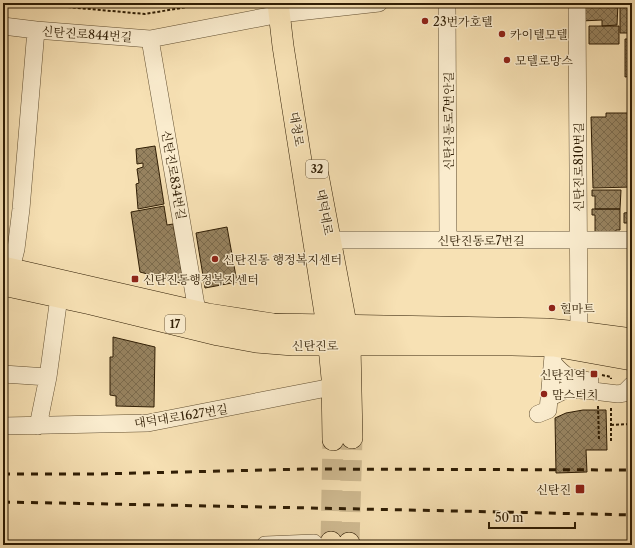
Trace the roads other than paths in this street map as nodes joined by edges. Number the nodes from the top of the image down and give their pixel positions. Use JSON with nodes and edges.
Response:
{"nodes":[{"id":1,"x":379,"y":3,"type":"edge"},
{"id":2,"x":447,"y":3,"type":"edge"},
{"id":3,"x":578,"y":3,"type":"edge"},
{"id":4,"x":279,"y":9,"type":"edge"},
{"id":5,"x":3,"y":26,"type":"edge"},
{"id":6,"x":36,"y":30,"type":"junction"},
{"id":7,"x":150,"y":39,"type":"junction"},
{"id":8,"x":330,"y":240,"type":"junction"},
{"id":9,"x":448,"y":240,"type":"junction"},
{"id":10,"x":579,"y":240,"type":"junction"},
{"id":11,"x":632,"y":240,"type":"edge"},
{"id":12,"x":6,"y":274,"type":"edge"},
{"id":13,"x":322,"y":289,"type":"junction"},
{"id":14,"x":59,"y":297,"type":"junction"},
{"id":15,"x":198,"y":311,"type":"junction"},
{"id":16,"x":291,"y":325,"type":"junction"},
{"id":17,"x":579,"y":332,"type":"junction"},
{"id":18,"x":338,"y":335,"type":"junction"},
{"id":19,"x":632,"y":339,"type":"edge"},
{"id":20,"x":553,"y":355,"type":"junction"},
{"id":21,"x":632,"y":360,"type":"edge"},
{"id":22,"x":3,"y":374,"type":"edge"},
{"id":23,"x":48,"y":377,"type":"junction"},
{"id":24,"x":632,"y":379,"type":"edge"},
{"id":25,"x":632,"y":385,"type":"edge"},
{"id":26,"x":332,"y":387,"type":"junction"},
{"id":27,"x":549,"y":398,"type":"junction"},
{"id":28,"x":538,"y":414,"type":"dead end"},
{"id":29,"x":3,"y":426,"type":"edge"},
{"id":30,"x":38,"y":426,"type":"junction"},
{"id":31,"x":335,"y":544,"type":"edge"},
{"id":32,"x":265,"y":545,"type":"edge"}],
"edges":[{"from":1,"to":4,"type":"street","name":"신탄진로844번길"},
{"from":2,"to":9,"type":"street","name":"신탄진동로7번안길"},
{"from":3,"to":10,"type":"street","name":"신탄진로810번길"},
{"from":4,"to":7,"type":"street","name":"신탄진로844번길"},
{"from":4,"to":8,"type":"main road","name":"대덕대로","number":"32"},
{"from":4,"to":13,"type":"main road","name":"대청로","number":"32"},
{"from":5,"to":6,"type":"street"},
{"from":6,"to":7,"type":"street","name":"신탄진로844번길"},
{"from":6,"to":12,"type":"street","name":"신탄진로844번길"},
{"from":7,"to":15,"type":"street","name":"신탄진로834번길"},
{"from":8,"to":9,"type":"street","name":"신탄진동로7번길"},
{"from":8,"to":18,"type":"main road","name":"대덕대로","number":"32"},
{"from":9,"to":10,"type":"street","name":"신탄진동로7번길"},
{"from":10,"to":11,"type":"street","name":"신탄진동로7번길"},
{"from":10,"to":17,"type":"street","name":"신탄진로810번길"},
{"from":12,"to":14,"type":"main road","name":"신탄진로","number":"17"},
{"from":12,"to":15,"type":"main road","name":"신탄진로","number":"17"},
{"from":13,"to":16,"type":"main road"},
{"from":13,"to":18,"type":"main road","name":"대청로","number":"32"},
{"from":14,"to":18,"type":"main road","name":"신탄진로","number":"17"},
{"from":14,"to":23,"type":"street"},
{"from":15,"to":16,"type":"main road","name":"신탄진로","number":"17"},
{"from":16,"to":18,"type":"main road","name":"신탄진로","number":"17"},
{"from":17,"to":18,"type":"main road","name":"신탄진로","number":"17"},
{"from":17,"to":19,"type":"main road","name":"신탄진로","number":"17"},
{"from":18,"to":20,"type":"main road","name":"신탄진로","number":"17"},
{"from":18,"to":26,"type":"main road","name":"대덕대로","number":"32"},
{"from":18,"to":26,"type":"main road","name":"대덕대로","number":"32"},
{"from":20,"to":21,"type":"main road","name":"신탄진로","number":"17"},
{"from":20,"to":24,"type":"street"},
{"from":20,"to":27,"type":"street"},
{"from":22,"to":23,"type":"street"},
{"from":23,"to":30,"type":"street"},
{"from":25,"to":27,"type":"street"},
{"from":26,"to":30,"type":"street","name":"대덕대로1627번길"},
{"from":27,"to":28,"type":"street"},
{"from":29,"to":30,"type":"street","name":"대덕대로1627번길"},
{"from":31,"to":32,"type":"street"}]}
